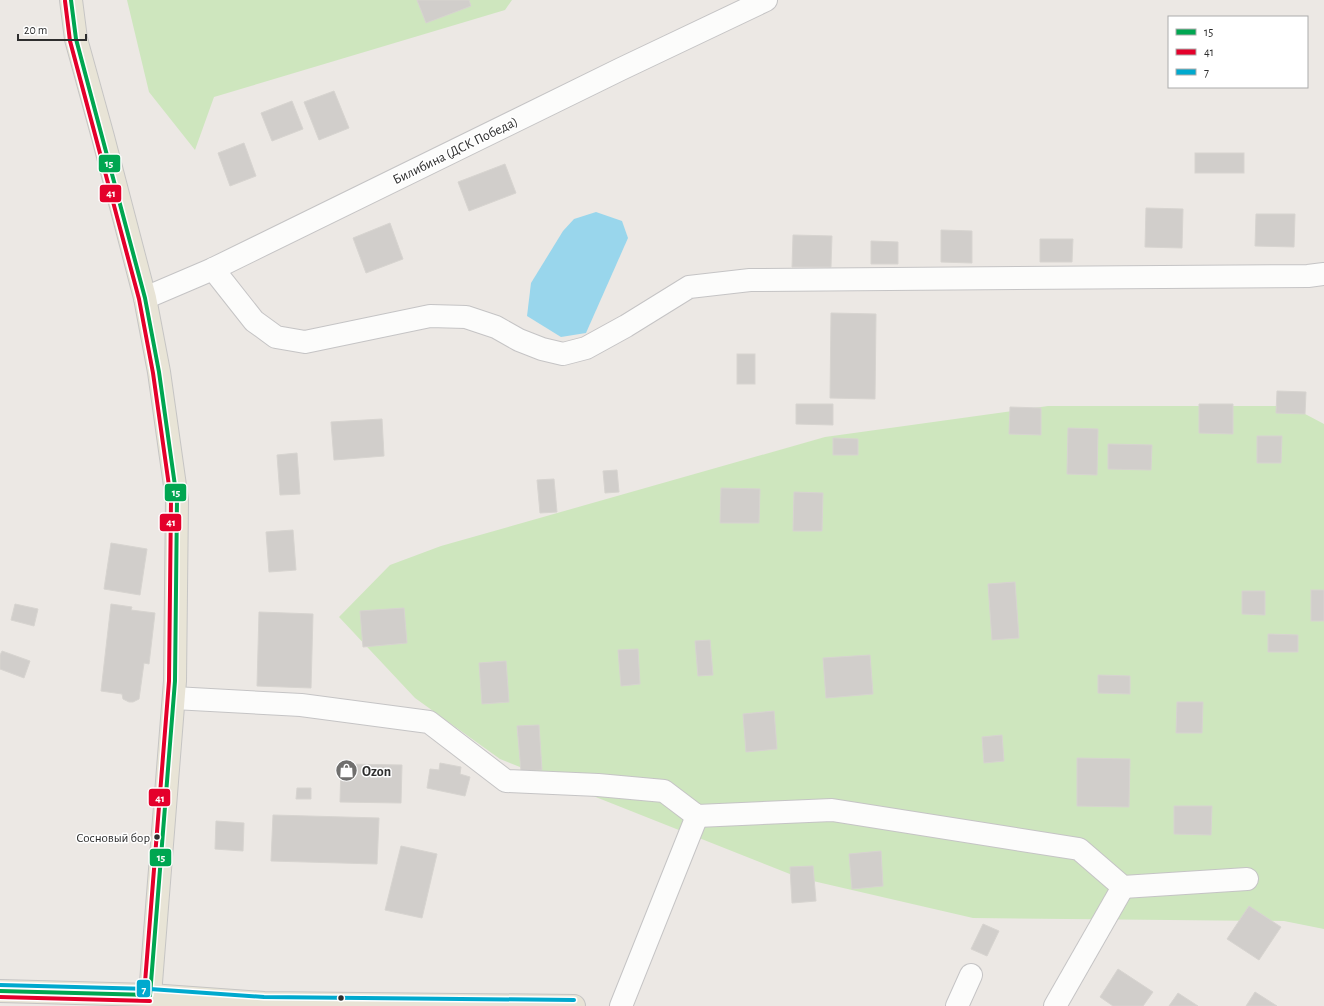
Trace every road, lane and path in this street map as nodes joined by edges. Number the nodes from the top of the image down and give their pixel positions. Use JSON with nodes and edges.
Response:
{"nodes":[{"id":1,"x":71,"y":0,"type":"edge"},
{"id":2,"x":766,"y":0,"type":"edge"},
{"id":3,"x":213,"y":269,"type":"junction"},
{"id":4,"x":1324,"y":274,"type":"edge"},
{"id":5,"x":145,"y":298,"type":"junction"},
{"id":6,"x":174,"y":698,"type":"junction"},
{"id":7,"x":697,"y":816,"type":"junction"},
{"id":8,"x":1246,"y":879,"type":"dead end"},
{"id":9,"x":1123,"y":887,"type":"junction"},
{"id":10,"x":971,"y":975,"type":"dead end"},
{"id":11,"x":0,"y":991,"type":"edge"},
{"id":12,"x":150,"y":995,"type":"junction"},
{"id":13,"x":264,"y":1004,"type":"edge"},
{"id":14,"x":574,"y":1006,"type":"edge"},
{"id":15,"x":621,"y":1006,"type":"edge"},
{"id":16,"x":957,"y":1006,"type":"edge"},
{"id":17,"x":1055,"y":1006,"type":"edge"}],
"edges":[{"from":1,"to":5,"type":"main road"},
{"from":2,"to":3,"type":"street","name":"Билибина (ДСК Победа)"},
{"from":3,"to":4,"type":"street"},
{"from":3,"to":5,"type":"street","name":"Билибина (ДСК Победа)"},
{"from":5,"to":6,"type":"main road"},
{"from":6,"to":7,"type":"street"},
{"from":6,"to":12,"type":"main road"},
{"from":7,"to":9,"type":"street"},
{"from":7,"to":15,"type":"street"},
{"from":8,"to":9,"type":"street"},
{"from":9,"to":17,"type":"street"},
{"from":10,"to":16,"type":"street"},
{"from":11,"to":12,"type":"main road"},
{"from":12,"to":13,"type":"main road"},
{"from":13,"to":14,"type":"main road"}]}
